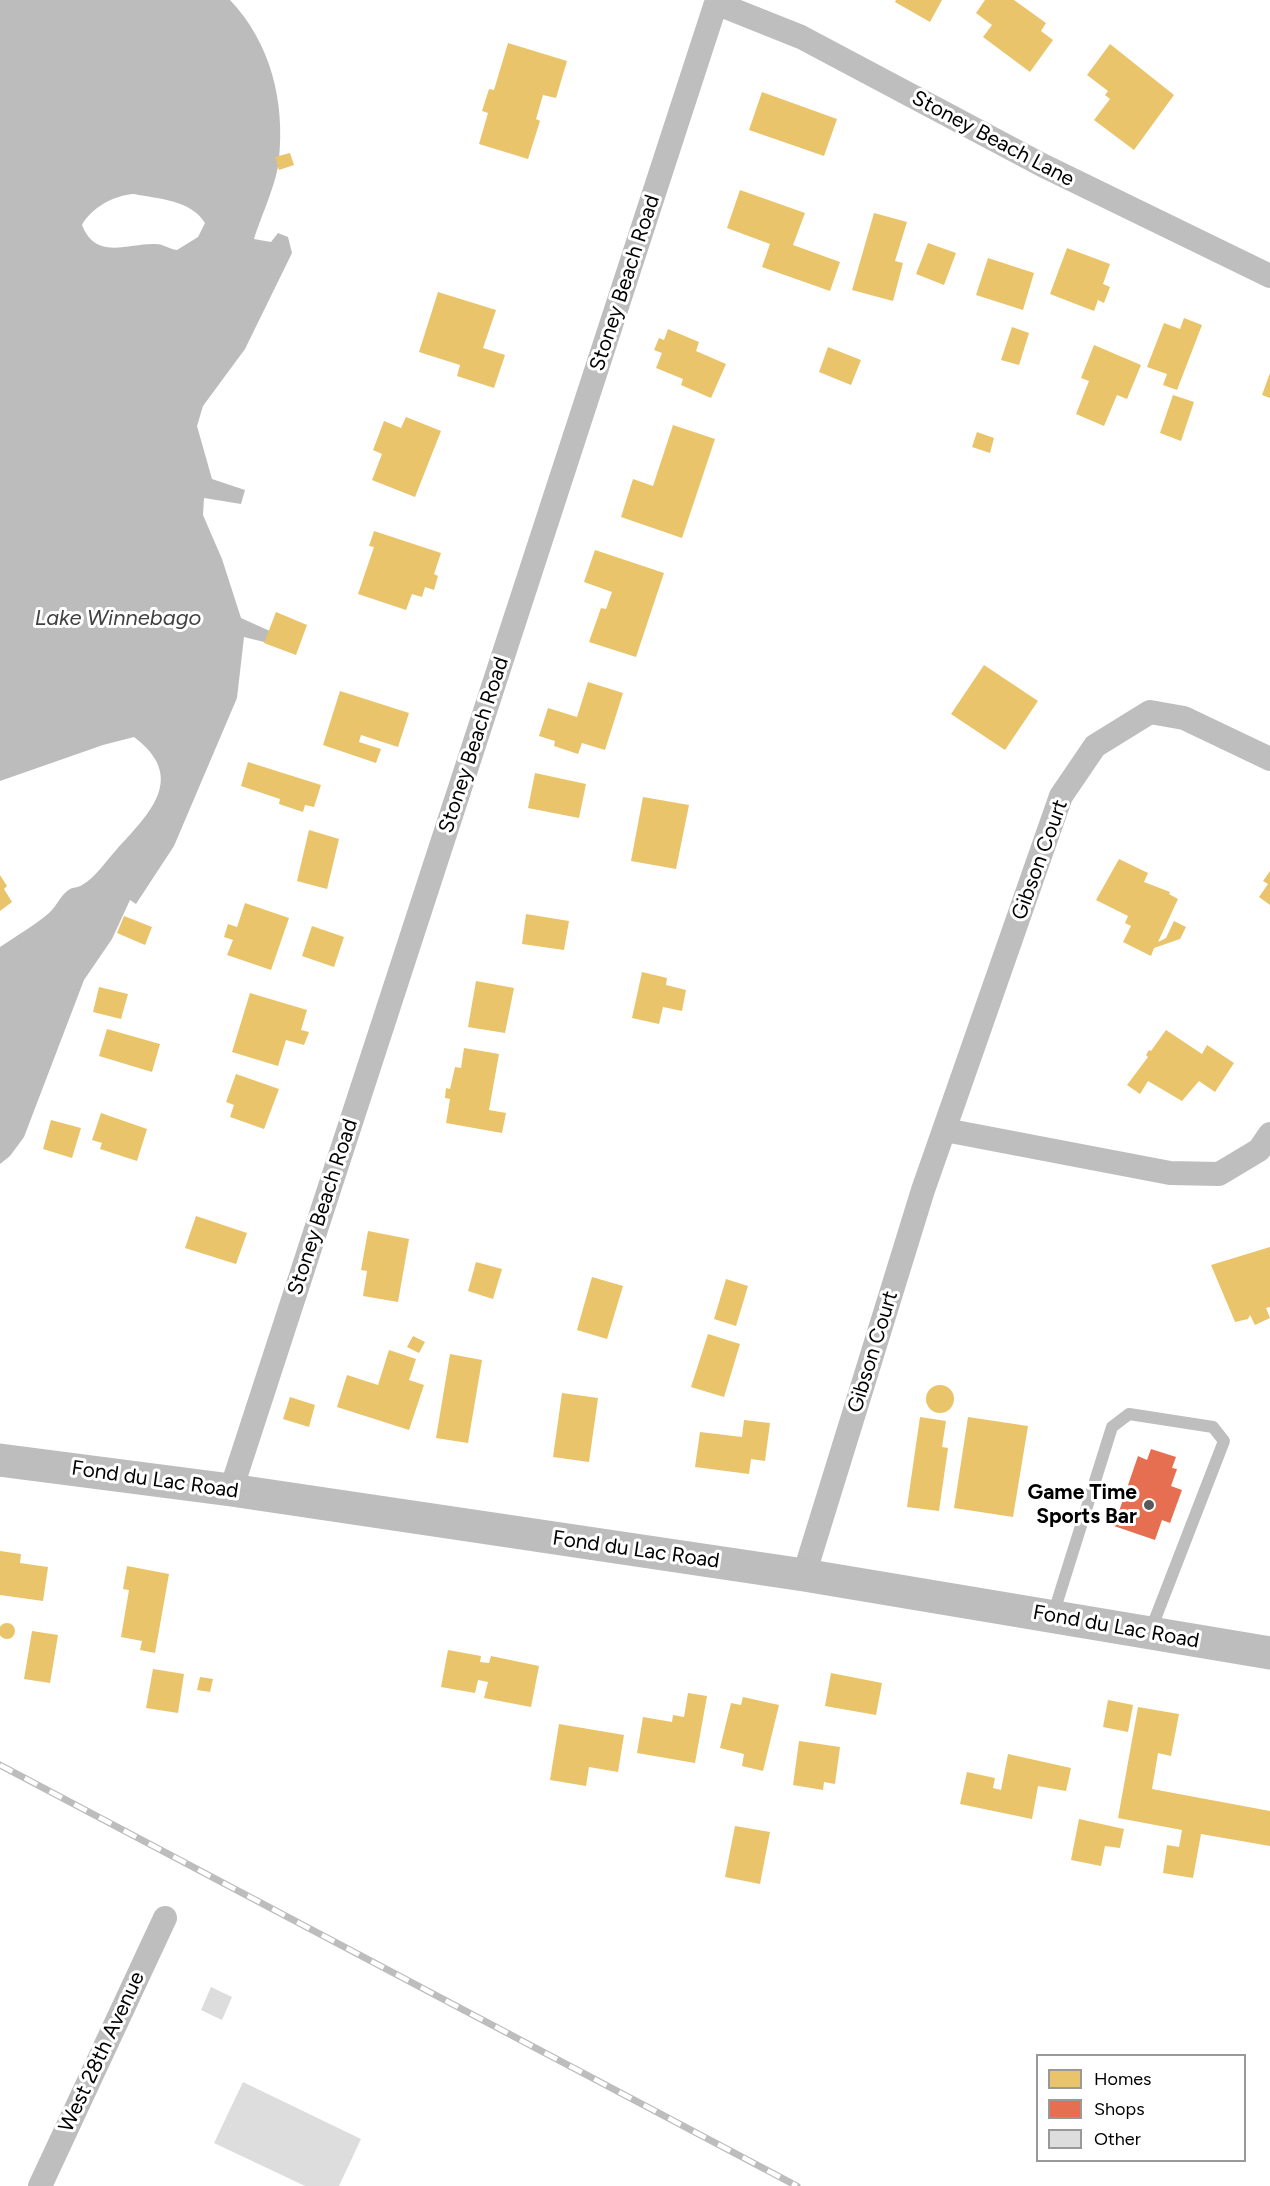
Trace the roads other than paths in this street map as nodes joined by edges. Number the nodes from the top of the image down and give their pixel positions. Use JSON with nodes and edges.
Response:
{"nodes":[{"id":1,"x":717,"y":2,"type":"edge"},
{"id":2,"x":1270,"y":276,"type":"edge"},
{"id":3,"x":1270,"y":759,"type":"edge"},
{"id":4,"x":945,"y":1131,"type":"junction"},
{"id":5,"x":1270,"y":1134,"type":"edge"},
{"id":6,"x":0,"y":1460,"type":"edge"},
{"id":7,"x":231,"y":1490,"type":"junction"},
{"id":8,"x":804,"y":1575,"type":"junction"},
{"id":9,"x":1053,"y":1616,"type":"junction"},
{"id":10,"x":1150,"y":1633,"type":"junction"},
{"id":11,"x":1270,"y":1653,"type":"edge"},
{"id":12,"x":165,"y":1918,"type":"dead end"},
{"id":13,"x":40,"y":2186,"type":"edge"}],
"edges":[{"from":1,"to":2,"type":"street","name":"Stoney Beach Lane"},
{"from":1,"to":7,"type":"street","name":"Stoney Beach Road"},
{"from":3,"to":4,"type":"street","name":"Gibson Court"},
{"from":4,"to":5,"type":"street"},
{"from":4,"to":8,"type":"street","name":"Gibson Court"},
{"from":6,"to":7,"type":"main road","name":"Fond du Lac Road"},
{"from":7,"to":8,"type":"main road","name":"Fond du Lac Road"},
{"from":8,"to":9,"type":"main road","name":"Fond du Lac Road"},
{"from":9,"to":10,"type":"main road","name":"Fond du Lac Road"},
{"from":9,"to":10,"type":"lane"},
{"from":10,"to":11,"type":"main road","name":"Fond du Lac Road"},
{"from":12,"to":13,"type":"street","name":"West 28th Avenue"}]}
